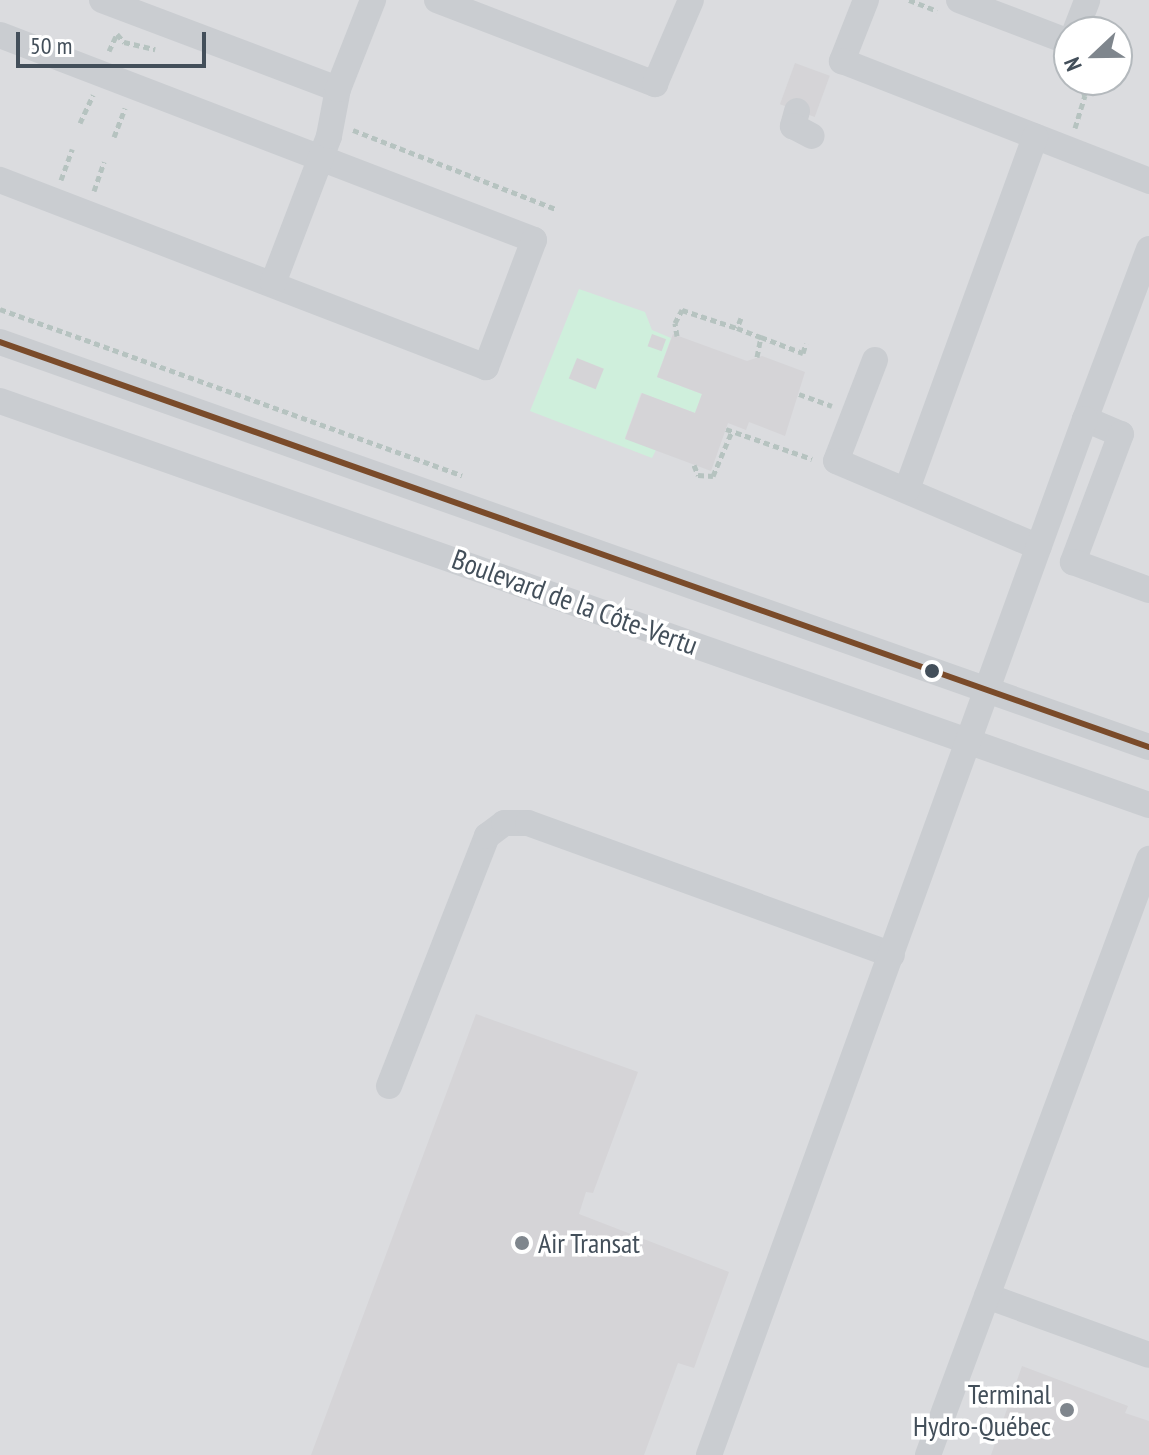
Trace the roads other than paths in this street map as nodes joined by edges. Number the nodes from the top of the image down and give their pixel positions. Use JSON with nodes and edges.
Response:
{"nodes":[{"id":1,"x":102,"y":0,"type":"edge"},
{"id":2,"x":373,"y":0,"type":"edge"},
{"id":3,"x":437,"y":0,"type":"edge"},
{"id":4,"x":691,"y":0,"type":"edge"},
{"id":5,"x":866,"y":0,"type":"edge"},
{"id":6,"x":959,"y":0,"type":"edge"},
{"id":7,"x":151,"y":9,"type":"edge"},
{"id":8,"x":0,"y":35,"type":"edge"},
{"id":9,"x":1053,"y":36,"type":"edge"},
{"id":10,"x":338,"y":89,"type":"junction"},
{"id":11,"x":797,"y":111,"type":"dead end"},
{"id":12,"x":812,"y":136,"type":"dead end"},
{"id":13,"x":1035,"y":137,"type":"junction"},
{"id":14,"x":320,"y":159,"type":"junction"},
{"id":15,"x":0,"y":180,"type":"edge"},
{"id":16,"x":1149,"y":181,"type":"edge"},
{"id":17,"x":1149,"y":249,"type":"edge"},
{"id":18,"x":273,"y":283,"type":"junction"},
{"id":19,"x":0,"y":342,"type":"edge"},
{"id":20,"x":875,"y":360,"type":"dead end"},
{"id":21,"x":0,"y":401,"type":"edge"},
{"id":22,"x":1085,"y":419,"type":"junction"},
{"id":23,"x":907,"y":489,"type":"junction"},
{"id":24,"x":1039,"y":547,"type":"junction"},
{"id":25,"x":1149,"y":590,"type":"edge"},
{"id":26,"x":990,"y":690,"type":"junction"},
{"id":27,"x":969,"y":743,"type":"junction"},
{"id":28,"x":1149,"y":747,"type":"edge"},
{"id":29,"x":1149,"y":805,"type":"edge"},
{"id":30,"x":1149,"y":859,"type":"edge"},
{"id":31,"x":892,"y":955,"type":"junction"},
{"id":32,"x":389,"y":1086,"type":"dead end"},
{"id":33,"x":987,"y":1296,"type":"junction"},
{"id":34,"x":1149,"y":1355,"type":"edge"},
{"id":35,"x":709,"y":1455,"type":"edge"},
{"id":36,"x":928,"y":1455,"type":"edge"}],
"edges":[{"from":1,"to":7,"type":"street"},
{"from":2,"to":10,"type":"street"},
{"from":3,"to":4,"type":"street"},
{"from":5,"to":13,"type":"street"},
{"from":6,"to":9,"type":"street"},
{"from":7,"to":10,"type":"street"},
{"from":8,"to":14,"type":"street"},
{"from":10,"to":14,"type":"street"},
{"from":11,"to":12,"type":"street"},
{"from":13,"to":16,"type":"street"},
{"from":13,"to":23,"type":"street"},
{"from":14,"to":18,"type":"street"},
{"from":14,"to":18,"type":"street"},
{"from":15,"to":18,"type":"street"},
{"from":17,"to":22,"type":"street"},
{"from":19,"to":26,"type":"street","name":"Boulevard de la Côte-Vertu"},
{"from":20,"to":23,"type":"street"},
{"from":21,"to":27,"type":"street","name":"Boulevard de la Côte-Vertu"},
{"from":22,"to":24,"type":"street"},
{"from":22,"to":25,"type":"street"},
{"from":23,"to":24,"type":"street"},
{"from":24,"to":26,"type":"street"},
{"from":26,"to":27,"type":"street"},
{"from":26,"to":28,"type":"street","name":"Boulevard de la Côte-Vertu"},
{"from":27,"to":29,"type":"street","name":"Boulevard de la Côte-Vertu"},
{"from":27,"to":31,"type":"street"},
{"from":30,"to":33,"type":"street"},
{"from":31,"to":32,"type":"street"},
{"from":31,"to":35,"type":"street"},
{"from":33,"to":34,"type":"street"},
{"from":33,"to":36,"type":"street"}]}
